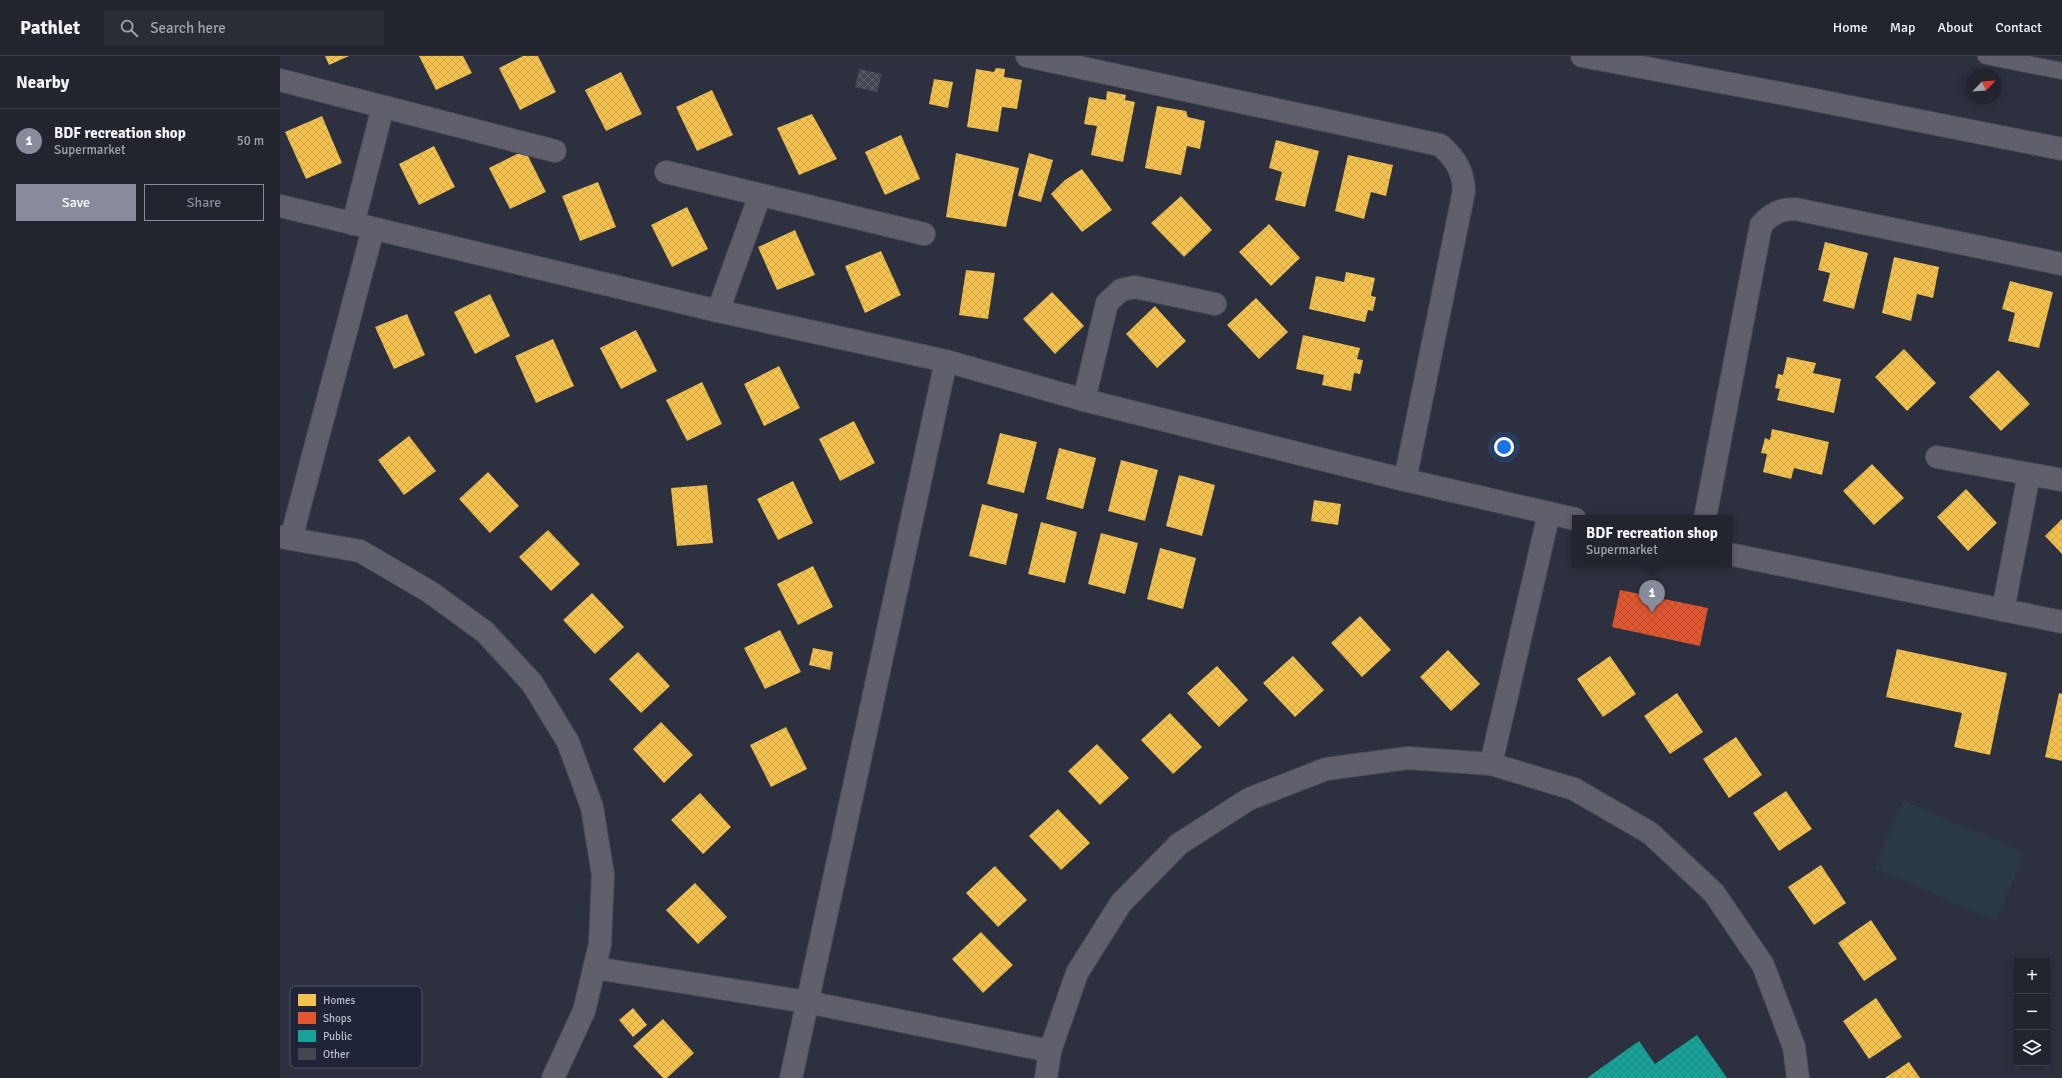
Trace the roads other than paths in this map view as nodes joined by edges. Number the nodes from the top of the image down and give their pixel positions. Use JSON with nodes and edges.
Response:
{"nodes":[{"id":1,"x":1027,"y":56,"type":"edge"},
{"id":2,"x":1582,"y":56,"type":"edge"},
{"id":3,"x":1986,"y":56,"type":"edge"},
{"id":4,"x":2062,"y":71,"type":"edge"},
{"id":5,"x":280,"y":80,"type":"edge"},
{"id":6,"x":383,"y":107,"type":"junction"},
{"id":7,"x":2062,"y":149,"type":"edge"},
{"id":8,"x":555,"y":151,"type":"dead end"},
{"id":9,"x":666,"y":172,"type":"dead end"},
{"id":10,"x":760,"y":194,"type":"junction"},
{"id":11,"x":280,"y":206,"type":"edge"},
{"id":12,"x":363,"y":226,"type":"junction"},
{"id":13,"x":924,"y":234,"type":"dead end"},
{"id":14,"x":2062,"y":264,"type":"edge"},
{"id":15,"x":1215,"y":304,"type":"dead end"},
{"id":16,"x":718,"y":311,"type":"junction"},
{"id":17,"x":946,"y":361,"type":"junction"},
{"id":18,"x":1084,"y":400,"type":"junction"},
{"id":19,"x":1936,"y":457,"type":"dead end"},
{"id":20,"x":2029,"y":474,"type":"junction"},
{"id":21,"x":1405,"y":480,"type":"junction"},
{"id":22,"x":2062,"y":480,"type":"edge"},
{"id":23,"x":1549,"y":513,"type":"junction"},
{"id":24,"x":1706,"y":515,"type":"edge"},
{"id":25,"x":1572,"y":518,"type":"edge"},
{"id":26,"x":286,"y":538,"type":"edge"},
{"id":27,"x":1732,"y":555,"type":"edge"},
{"id":28,"x":2003,"y":610,"type":"junction"},
{"id":29,"x":2062,"y":622,"type":"edge"},
{"id":30,"x":1491,"y":764,"type":"junction"},
{"id":31,"x":595,"y":968,"type":"junction"},
{"id":32,"x":807,"y":1002,"type":"junction"},
{"id":33,"x":1050,"y":1051,"type":"junction"},
{"id":34,"x":553,"y":1078,"type":"edge"},
{"id":35,"x":791,"y":1078,"type":"edge"},
{"id":36,"x":1046,"y":1078,"type":"edge"},
{"id":37,"x":1798,"y":1078,"type":"edge"}],
"edges":[{"from":1,"to":21,"type":"street"},
{"from":2,"to":7,"type":"street"},
{"from":3,"to":4,"type":"lane"},
{"from":5,"to":6,"type":"street"},
{"from":6,"to":8,"type":"street"},
{"from":6,"to":12,"type":"street"},
{"from":9,"to":10,"type":"street"},
{"from":10,"to":13,"type":"street"},
{"from":10,"to":16,"type":"street"},
{"from":11,"to":12,"type":"street"},
{"from":12,"to":16,"type":"street"},
{"from":12,"to":26,"type":"street"},
{"from":14,"to":24,"type":"street"},
{"from":15,"to":18,"type":"street"},
{"from":16,"to":17,"type":"street"},
{"from":17,"to":18,"type":"street"},
{"from":17,"to":32,"type":"street"},
{"from":18,"to":21,"type":"street"},
{"from":19,"to":20,"type":"street"},
{"from":20,"to":22,"type":"street"},
{"from":20,"to":28,"type":"street"},
{"from":21,"to":23,"type":"street"},
{"from":23,"to":25,"type":"street"},
{"from":23,"to":30,"type":"street"},
{"from":26,"to":31,"type":"street"},
{"from":27,"to":28,"type":"street"},
{"from":28,"to":29,"type":"street"},
{"from":30,"to":33,"type":"street"},
{"from":30,"to":37,"type":"street"},
{"from":31,"to":32,"type":"street"},
{"from":31,"to":34,"type":"street"},
{"from":32,"to":33,"type":"street"},
{"from":32,"to":35,"type":"street"},
{"from":33,"to":36,"type":"street"}]}
